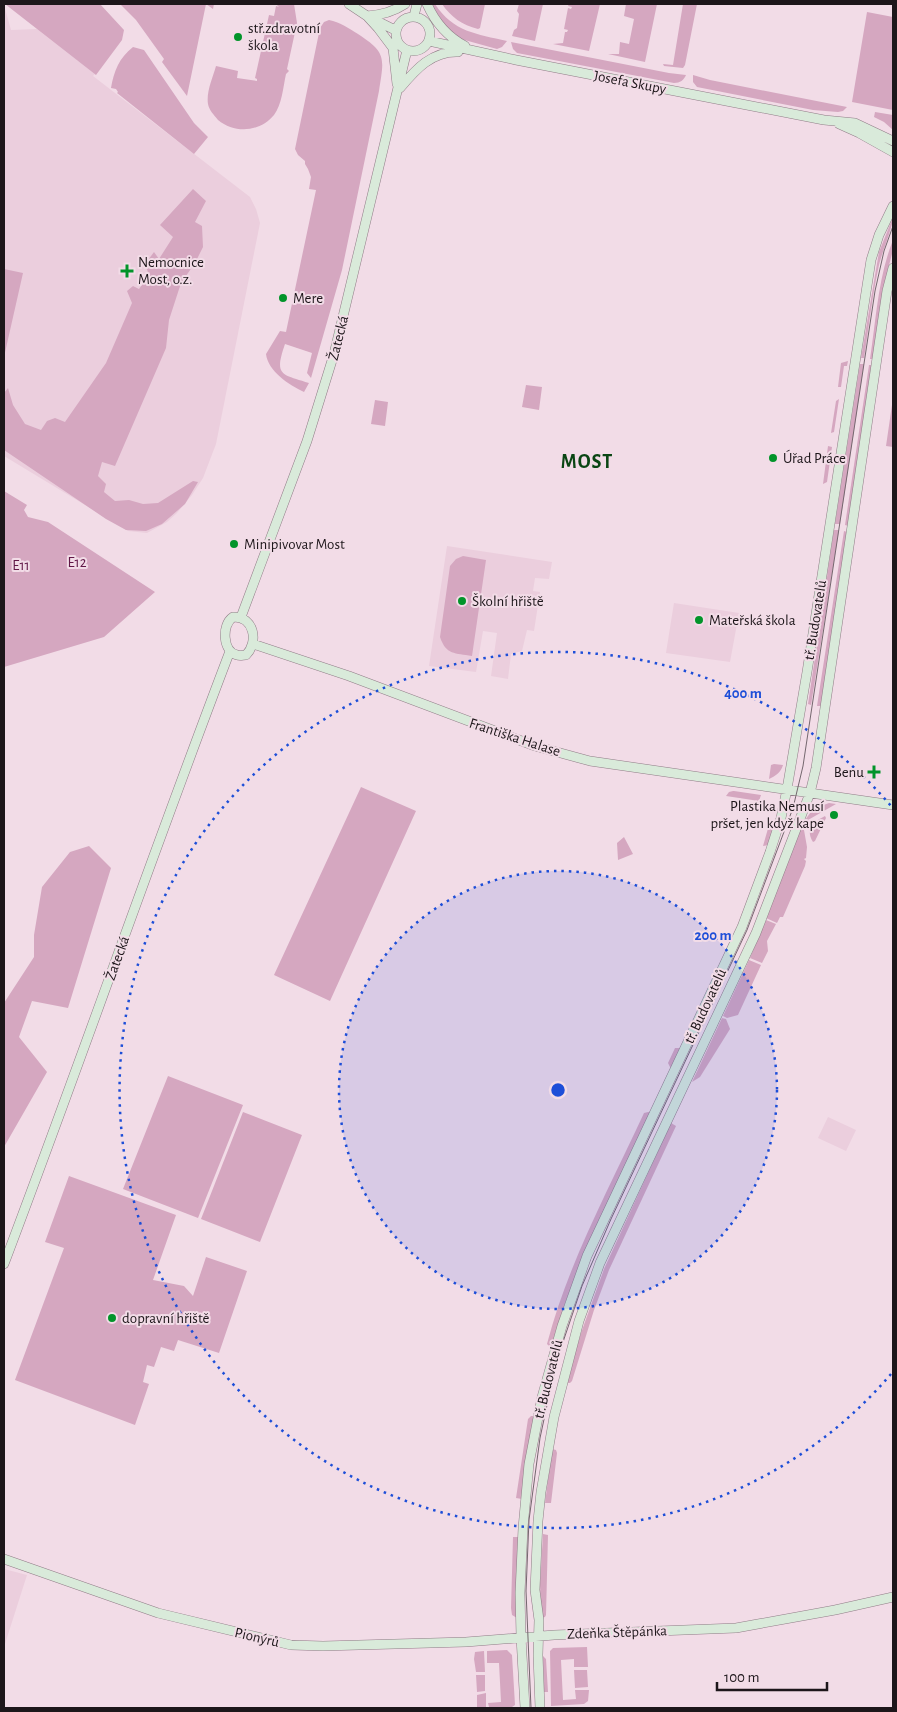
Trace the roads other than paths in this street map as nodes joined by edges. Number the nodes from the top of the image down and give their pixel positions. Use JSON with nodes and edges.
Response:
{"nodes":[{"id":1,"x":349,"y":4,"type":"edge"},
{"id":2,"x":405,"y":4,"type":"edge"},
{"id":3,"x":417,"y":4,"type":"edge"},
{"id":4,"x":427,"y":4,"type":"edge"},
{"id":5,"x":367,"y":16,"type":"junction"},
{"id":6,"x":414,"y":16,"type":"junction"},
{"id":7,"x":395,"y":30,"type":"junction"},
{"id":8,"x":429,"y":41,"type":"junction"},
{"id":9,"x":407,"y":50,"type":"junction"},
{"id":10,"x":476,"y":52,"type":"junction"},
{"id":11,"x":398,"y":91,"type":"junction"},
{"id":12,"x":832,"y":121,"type":"junction"},
{"id":13,"x":893,"y":141,"type":"edge"},
{"id":14,"x":893,"y":152,"type":"edge"},
{"id":15,"x":893,"y":206,"type":"edge"},
{"id":16,"x":893,"y":268,"type":"edge"},
{"id":17,"x":241,"y":616,"type":"junction"},
{"id":18,"x":253,"y":644,"type":"junction"},
{"id":19,"x":230,"y":652,"type":"junction"},
{"id":20,"x":787,"y":789,"type":"junction"},
{"id":21,"x":810,"y":793,"type":"junction"},
{"id":22,"x":893,"y":805,"type":"edge"},
{"id":23,"x":4,"y":1264,"type":"edge"},
{"id":24,"x":4,"y":1559,"type":"edge"},
{"id":25,"x":893,"y":1596,"type":"edge"},
{"id":26,"x":538,"y":1636,"type":"junction"},
{"id":27,"x":520,"y":1637,"type":"junction"},
{"id":28,"x":525,"y":1708,"type":"edge"},
{"id":29,"x":540,"y":1708,"type":"edge"}],
"edges":[{"from":1,"to":5,"type":"street"},
{"from":2,"to":5,"type":"street"},
{"from":3,"to":6,"type":"street"},
{"from":4,"to":10,"type":"street"},
{"from":5,"to":7,"type":"street"},
{"from":5,"to":11,"type":"street"},
{"from":6,"to":7,"type":"street"},
{"from":6,"to":8,"type":"street"},
{"from":7,"to":9,"type":"street"},
{"from":8,"to":9,"type":"street"},
{"from":8,"to":10,"type":"street","name":"Josefa Skupy"},
{"from":9,"to":11,"type":"street","name":"Žatecká"},
{"from":10,"to":11,"type":"street"},
{"from":10,"to":12,"type":"street","name":"Josefa Skupy"},
{"from":11,"to":17,"type":"street","name":"Žatecká"},
{"from":12,"to":13,"type":"street","name":"Josefa Skupy"},
{"from":12,"to":14,"type":"street","name":"Josefa Skupy"},
{"from":15,"to":20,"type":"street","name":"tř. Budovatelů"},
{"from":16,"to":21,"type":"street","name":"tř. Budovatelů"},
{"from":17,"to":18,"type":"street"},
{"from":17,"to":19,"type":"street"},
{"from":18,"to":19,"type":"street"},
{"from":18,"to":20,"type":"street","name":"Františka Halase"},
{"from":19,"to":23,"type":"street","name":"Žatecká"},
{"from":20,"to":21,"type":"street","name":"Františka Halase"},
{"from":20,"to":27,"type":"street","name":"tř. Budovatelů"},
{"from":21,"to":22,"type":"street","name":"Františka Halase"},
{"from":21,"to":26,"type":"street","name":"tř. Budovatelů"},
{"from":24,"to":27,"type":"street","name":"Pionýrů"},
{"from":25,"to":26,"type":"street","name":"Zdeňka Štěpánka"},
{"from":26,"to":27,"type":"street","name":"Zdeňka Štěpánka"},
{"from":26,"to":29,"type":"street","name":"tř. Budovatelů"},
{"from":27,"to":28,"type":"street","name":"tř. Budovatelů"}]}
